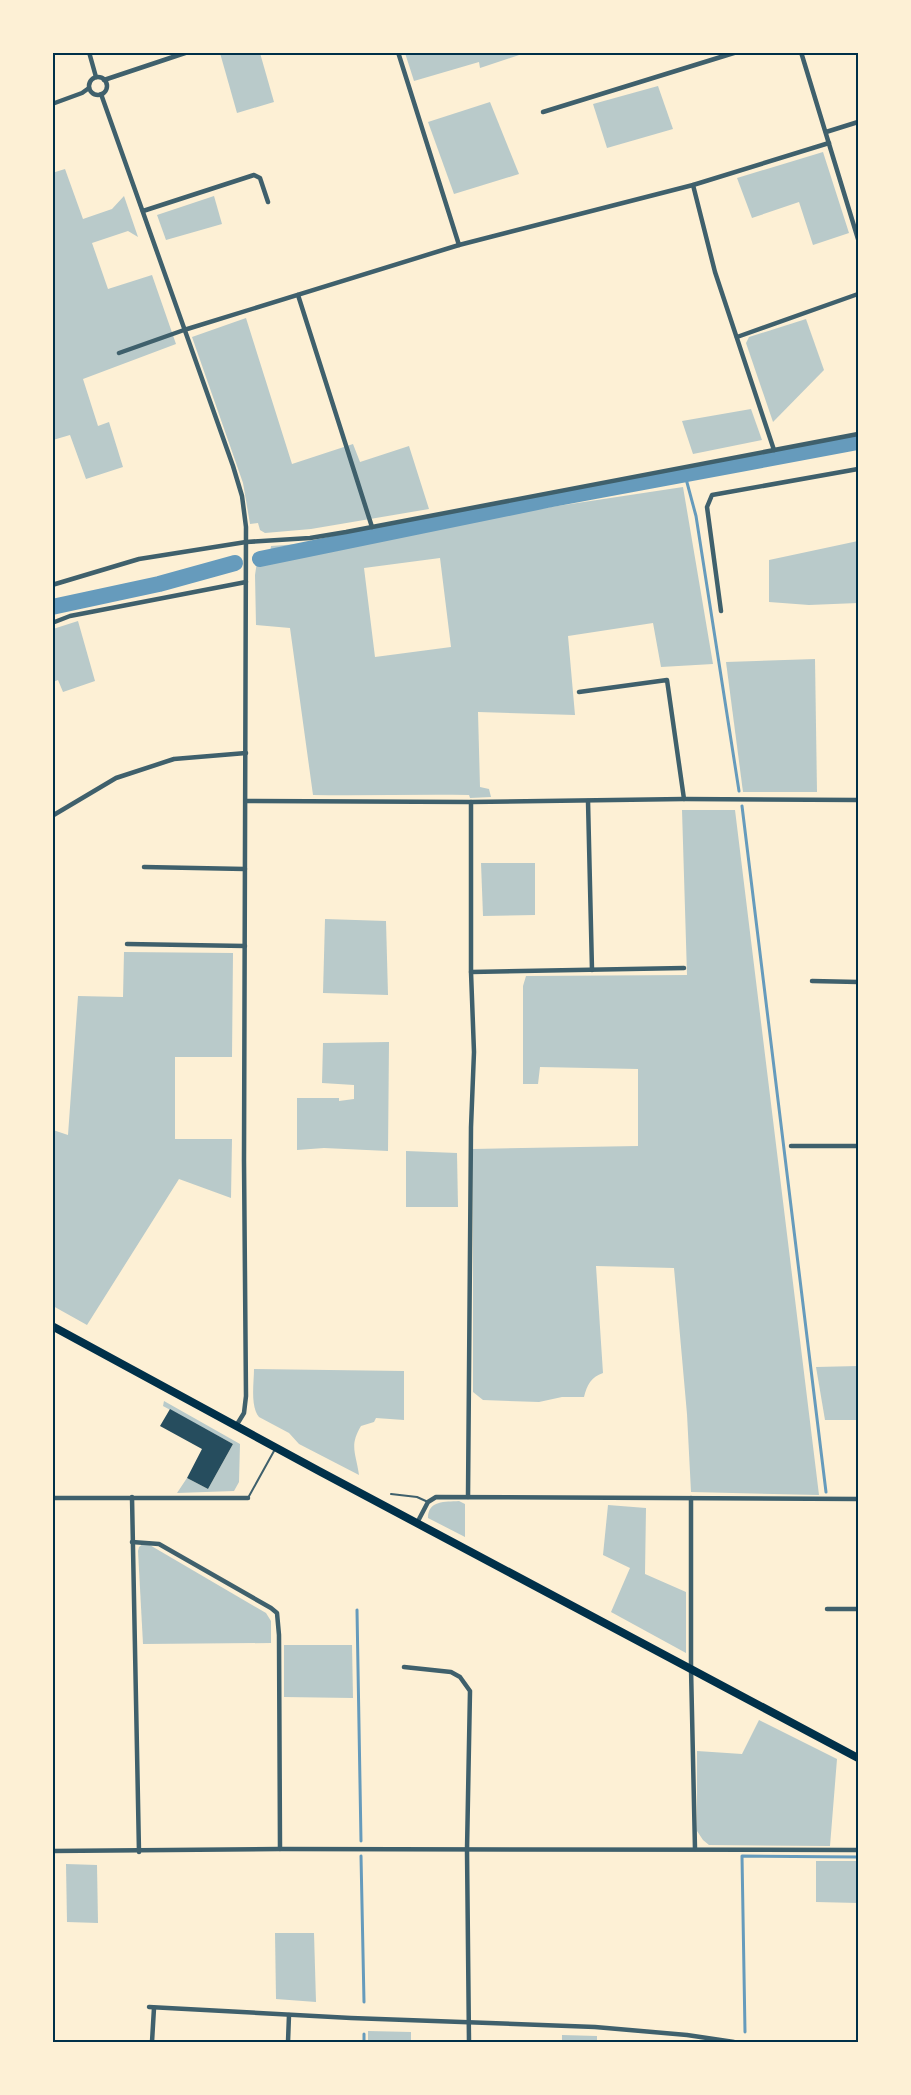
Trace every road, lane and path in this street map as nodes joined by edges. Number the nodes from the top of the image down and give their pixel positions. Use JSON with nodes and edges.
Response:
{"nodes":[{"id":1,"x":89,"y":52,"type":"edge"},
{"id":2,"x":188,"y":52,"type":"edge"},
{"id":3,"x":398,"y":52,"type":"edge"},
{"id":4,"x":737,"y":52,"type":"edge"},
{"id":5,"x":801,"y":52,"type":"edge"},
{"id":6,"x":96,"y":77,"type":"junction"},
{"id":7,"x":104,"y":80,"type":"junction"},
{"id":8,"x":89,"y":88,"type":"junction"},
{"id":9,"x":101,"y":94,"type":"junction"},
{"id":10,"x":52,"y":104,"type":"edge"},
{"id":11,"x":543,"y":112,"type":"dead end"},
{"id":12,"x":858,"y":122,"type":"edge"},
{"id":13,"x":826,"y":132,"type":"junction"},
{"id":14,"x":829,"y":143,"type":"junction"},
{"id":15,"x":693,"y":185,"type":"junction"},
{"id":16,"x":268,"y":202,"type":"dead end"},
{"id":17,"x":143,"y":211,"type":"junction"},
{"id":18,"x":858,"y":239,"type":"edge"},
{"id":19,"x":459,"y":245,"type":"junction"},
{"id":20,"x":858,"y":294,"type":"edge"},
{"id":21,"x":298,"y":295,"type":"junction"},
{"id":22,"x":184,"y":330,"type":"junction"},
{"id":23,"x":736,"y":337,"type":"junction"},
{"id":24,"x":119,"y":353,"type":"dead end"},
{"id":25,"x":858,"y":434,"type":"edge"},
{"id":26,"x":774,"y":450,"type":"junction"},
{"id":27,"x":858,"y":469,"type":"edge"},
{"id":28,"x":372,"y":527,"type":"junction"},
{"id":29,"x":246,"y":542,"type":"junction"},
{"id":30,"x":246,"y":582,"type":"junction"},
{"id":31,"x":52,"y":585,"type":"edge"},
{"id":32,"x":721,"y":611,"type":"dead end"},
{"id":33,"x":52,"y":622,"type":"edge"},
{"id":34,"x":579,"y":692,"type":"dead end"},
{"id":35,"x":246,"y":753,"type":"junction"},
{"id":36,"x":684,"y":799,"type":"junction"},
{"id":37,"x":858,"y":800,"type":"edge"},
{"id":38,"x":246,"y":801,"type":"junction"},
{"id":39,"x":588,"y":801,"type":"junction"},
{"id":40,"x":471,"y":802,"type":"junction"},
{"id":41,"x":52,"y":816,"type":"edge"},
{"id":42,"x":144,"y":867,"type":"dead end"},
{"id":43,"x":245,"y":869,"type":"junction"},
{"id":44,"x":128,"y":944,"type":"dead end"},
{"id":45,"x":245,"y":946,"type":"junction"},
{"id":46,"x":684,"y":968,"type":"dead end"},
{"id":47,"x":592,"y":970,"type":"junction"},
{"id":48,"x":471,"y":972,"type":"junction"},
{"id":49,"x":812,"y":981,"type":"dead end"},
{"id":50,"x":858,"y":982,"type":"edge"},
{"id":51,"x":791,"y":1146,"type":"dead end"},
{"id":52,"x":858,"y":1146,"type":"edge"},
{"id":53,"x":52,"y":1326,"type":"edge"},
{"id":54,"x":236,"y":1426,"type":"junction"},
{"id":55,"x":276,"y":1448,"type":"junction"},
{"id":56,"x":392,"y":1494,"type":"dead end"},
{"id":57,"x":132,"y":1497,"type":"junction"},
{"id":58,"x":468,"y":1497,"type":"junction"},
{"id":59,"x":52,"y":1498,"type":"edge"},
{"id":60,"x":248,"y":1498,"type":"joint"},
{"id":61,"x":691,"y":1498,"type":"junction"},
{"id":62,"x":858,"y":1499,"type":"edge"},
{"id":63,"x":428,"y":1502,"type":"junction"},
{"id":64,"x":417,"y":1523,"type":"junction"},
{"id":65,"x":132,"y":1542,"type":"junction"},
{"id":66,"x":827,"y":1609,"type":"dead end"},
{"id":67,"x":858,"y":1609,"type":"edge"},
{"id":68,"x":404,"y":1666,"type":"dead end"},
{"id":69,"x":691,"y":1668,"type":"junction"},
{"id":70,"x":858,"y":1758,"type":"edge"},
{"id":71,"x":280,"y":1849,"type":"junction"},
{"id":72,"x":694,"y":1849,"type":"junction"},
{"id":73,"x":466,"y":1850,"type":"junction"},
{"id":74,"x":858,"y":1850,"type":"edge"},
{"id":75,"x":52,"y":1851,"type":"edge"},
{"id":76,"x":139,"y":1852,"type":"junction"},
{"id":77,"x":288,"y":2015,"type":"junction"},
{"id":78,"x":469,"y":2023,"type":"junction"},
{"id":79,"x":152,"y":2043,"type":"edge"},
{"id":80,"x":288,"y":2043,"type":"edge"},
{"id":81,"x":469,"y":2043,"type":"edge"},
{"id":82,"x":734,"y":2043,"type":"edge"}],
"edges":[{"from":1,"to":6,"type":"street"},
{"from":2,"to":7,"type":"street"},
{"from":3,"to":19,"type":"street"},
{"from":4,"to":11,"type":"street"},
{"from":5,"to":13,"type":"street"},
{"from":6,"to":7,"type":"street"},
{"from":6,"to":8,"type":"street"},
{"from":7,"to":9,"type":"street"},
{"from":8,"to":9,"type":"street"},
{"from":8,"to":10,"type":"street"},
{"from":9,"to":17,"type":"street"},
{"from":12,"to":13,"type":"street"},
{"from":13,"to":14,"type":"street"},
{"from":14,"to":15,"type":"street"},
{"from":14,"to":18,"type":"street"},
{"from":15,"to":19,"type":"street"},
{"from":15,"to":23,"type":"street"},
{"from":16,"to":17,"type":"street"},
{"from":17,"to":22,"type":"street"},
{"from":19,"to":21,"type":"street"},
{"from":20,"to":23,"type":"street"},
{"from":21,"to":22,"type":"street"},
{"from":21,"to":28,"type":"street"},
{"from":22,"to":24,"type":"street"},
{"from":22,"to":29,"type":"street"},
{"from":23,"to":26,"type":"street"},
{"from":25,"to":26,"type":"street"},
{"from":26,"to":28,"type":"street"},
{"from":27,"to":32,"type":"street"},
{"from":28,"to":29,"type":"street"},
{"from":29,"to":30,"type":"street"},
{"from":29,"to":31,"type":"street"},
{"from":30,"to":33,"type":"street"},
{"from":30,"to":35,"type":"street"},
{"from":34,"to":36,"type":"street"},
{"from":35,"to":38,"type":"street"},
{"from":35,"to":41,"type":"street"},
{"from":36,"to":37,"type":"street"},
{"from":36,"to":39,"type":"street"},
{"from":38,"to":40,"type":"street"},
{"from":38,"to":43,"type":"street"},
{"from":39,"to":40,"type":"street"},
{"from":39,"to":47,"type":"street"},
{"from":40,"to":48,"type":"street"},
{"from":42,"to":43,"type":"street"},
{"from":43,"to":45,"type":"street"},
{"from":44,"to":45,"type":"street"},
{"from":45,"to":54,"type":"street"},
{"from":46,"to":47,"type":"street"},
{"from":47,"to":48,"type":"street"},
{"from":48,"to":58,"type":"street"},
{"from":49,"to":50,"type":"street"},
{"from":51,"to":52,"type":"street"},
{"from":53,"to":54,"type":"main road"},
{"from":54,"to":55,"type":"main road"},
{"from":55,"to":60,"type":"lane"},
{"from":55,"to":64,"type":"main road"},
{"from":56,"to":63,"type":"lane"},
{"from":57,"to":59,"type":"street"},
{"from":57,"to":60,"type":"street"},
{"from":57,"to":65,"type":"street"},
{"from":58,"to":61,"type":"street"},
{"from":58,"to":63,"type":"street"},
{"from":61,"to":62,"type":"street"},
{"from":61,"to":69,"type":"street"},
{"from":63,"to":64,"type":"street"},
{"from":64,"to":69,"type":"main road"},
{"from":65,"to":71,"type":"street"},
{"from":65,"to":76,"type":"street"},
{"from":66,"to":67,"type":"street"},
{"from":68,"to":73,"type":"street"},
{"from":69,"to":70,"type":"main road"},
{"from":69,"to":72,"type":"street"},
{"from":71,"to":73,"type":"street"},
{"from":71,"to":76,"type":"street"},
{"from":72,"to":73,"type":"street"},
{"from":72,"to":74,"type":"street"},
{"from":73,"to":78,"type":"street"},
{"from":75,"to":76,"type":"street"},
{"from":77,"to":78,"type":"street"},
{"from":77,"to":79,"type":"street"},
{"from":77,"to":80,"type":"street"},
{"from":78,"to":81,"type":"street"},
{"from":78,"to":82,"type":"street"}]}
